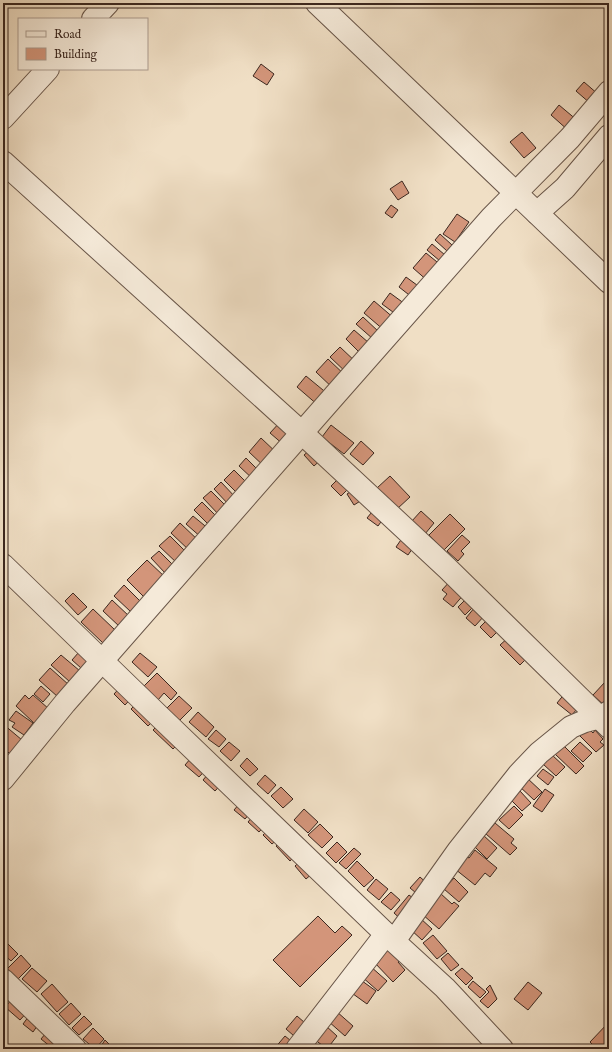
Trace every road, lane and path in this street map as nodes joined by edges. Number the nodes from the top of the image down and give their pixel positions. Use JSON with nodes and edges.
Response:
{"nodes":[{"id":1,"x":108,"y":3,"type":"edge"},
{"id":2,"x":317,"y":3,"type":"edge"},
{"id":3,"x":94,"y":18,"type":"edge"},
{"id":4,"x":47,"y":70,"type":"edge"},
{"id":5,"x":609,"y":92,"type":"edge"},
{"id":6,"x":3,"y":118,"type":"edge"},
{"id":7,"x":609,"y":136,"type":"edge"},
{"id":8,"x":3,"y":162,"type":"edge"},
{"id":9,"x":516,"y":193,"type":"junction"},
{"id":10,"x":537,"y":213,"type":"junction"},
{"id":11,"x":609,"y":282,"type":"edge"},
{"id":12,"x":302,"y":433,"type":"junction"},
{"id":13,"x":3,"y":565,"type":"edge"},
{"id":14,"x":102,"y":660,"type":"junction"},
{"id":15,"x":606,"y":719,"type":"edge"},
{"id":16,"x":3,"y":779,"type":"edge"},
{"id":17,"x":390,"y":937,"type":"junction"},
{"id":18,"x":3,"y":980,"type":"edge"},
{"id":19,"x":75,"y":1049,"type":"edge"},
{"id":20,"x":297,"y":1049,"type":"edge"},
{"id":21,"x":502,"y":1049,"type":"edge"}],
"edges":[{"from":1,"to":3,"type":"street"},
{"from":2,"to":9,"type":"street"},
{"from":4,"to":6,"type":"street"},
{"from":5,"to":9,"type":"street"},
{"from":7,"to":10,"type":"street"},
{"from":8,"to":12,"type":"street"},
{"from":9,"to":10,"type":"street"},
{"from":9,"to":12,"type":"street"},
{"from":10,"to":11,"type":"street"},
{"from":12,"to":14,"type":"street"},
{"from":12,"to":15,"type":"street"},
{"from":13,"to":14,"type":"street"},
{"from":14,"to":16,"type":"street"},
{"from":14,"to":17,"type":"street"},
{"from":15,"to":17,"type":"street"},
{"from":17,"to":20,"type":"street"},
{"from":17,"to":21,"type":"street"},
{"from":18,"to":19,"type":"street"}]}
